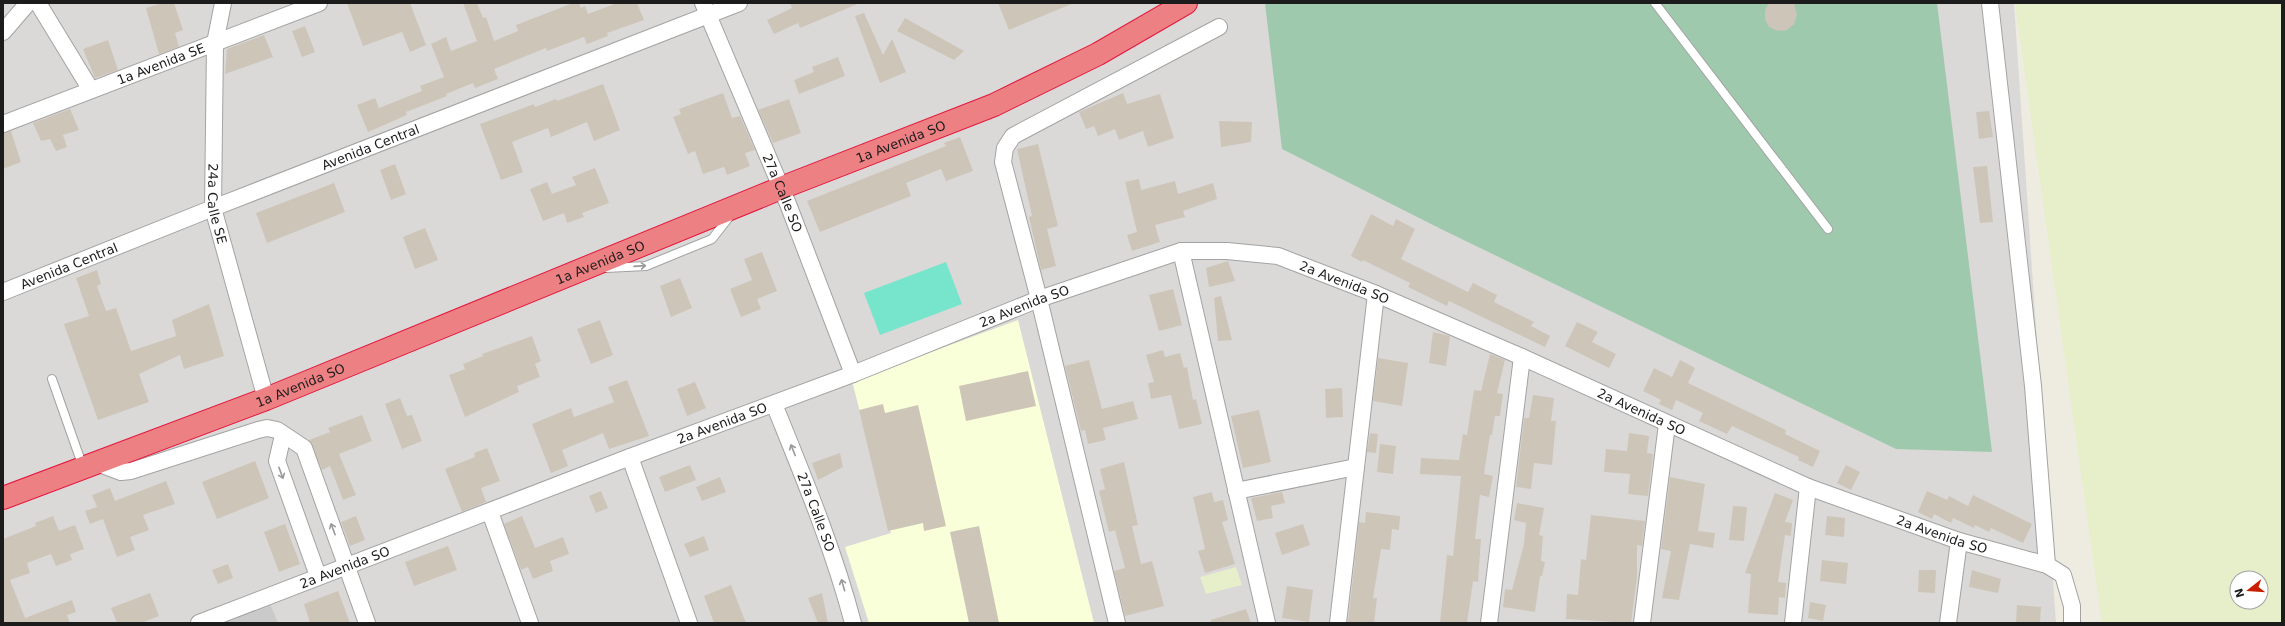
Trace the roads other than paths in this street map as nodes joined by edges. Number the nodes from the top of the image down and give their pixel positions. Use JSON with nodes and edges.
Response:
{"nodes":[{"id":1,"x":28,"y":3,"type":"edge"},
{"id":2,"x":38,"y":3,"type":"edge"},
{"id":3,"x":223,"y":3,"type":"edge"},
{"id":4,"x":319,"y":3,"type":"edge"},
{"id":5,"x":739,"y":3,"type":"edge"},
{"id":6,"x":1186,"y":3,"type":"edge"},
{"id":7,"x":1655,"y":3,"type":"edge"},
{"id":8,"x":1990,"y":3,"type":"edge"},
{"id":9,"x":706,"y":9,"type":"edge"},
{"id":10,"x":1219,"y":27,"type":"dead end"},
{"id":11,"x":3,"y":32,"type":"edge"},
{"id":12,"x":215,"y":44,"type":"junction"},
{"id":13,"x":91,"y":90,"type":"junction"},
{"id":14,"x":3,"y":124,"type":"edge"},
{"id":15,"x":781,"y":188,"type":"junction"},
{"id":16,"x":212,"y":208,"type":"junction"},
{"id":17,"x":1828,"y":229,"type":"dead end"},
{"id":18,"x":1181,"y":251,"type":"junction"},
{"id":19,"x":3,"y":292,"type":"edge"},
{"id":20,"x":1376,"y":294,"type":"junction"},
{"id":21,"x":1039,"y":299,"type":"junction"},
{"id":22,"x":1522,"y":357,"type":"junction"},
{"id":23,"x":853,"y":374,"type":"junction"},
{"id":24,"x":52,"y":379,"type":"dead end"},
{"id":25,"x":266,"y":399,"type":"junction"},
{"id":26,"x":774,"y":404,"type":"junction"},
{"id":27,"x":1667,"y":424,"type":"junction"},
{"id":28,"x":283,"y":435,"type":"junction"},
{"id":29,"x":630,"y":457,"type":"junction"},
{"id":30,"x":90,"y":465,"type":"junction"},
{"id":31,"x":1356,"y":467,"type":"junction"},
{"id":32,"x":1808,"y":487,"type":"junction"},
{"id":33,"x":1236,"y":491,"type":"junction"},
{"id":34,"x":3,"y":498,"type":"edge"},
{"id":35,"x":490,"y":512,"type":"junction"},
{"id":36,"x":1959,"y":541,"type":"junction"},
{"id":37,"x":2047,"y":565,"type":"junction"},
{"id":38,"x":346,"y":566,"type":"junction"},
{"id":39,"x":318,"y":576,"type":"junction"},
{"id":40,"x":199,"y":623,"type":"edge"},
{"id":41,"x":367,"y":623,"type":"edge"},
{"id":42,"x":530,"y":623,"type":"edge"},
{"id":43,"x":689,"y":623,"type":"edge"},
{"id":44,"x":853,"y":623,"type":"edge"},
{"id":45,"x":1117,"y":623,"type":"edge"},
{"id":46,"x":1267,"y":623,"type":"edge"},
{"id":47,"x":1338,"y":623,"type":"edge"},
{"id":48,"x":1489,"y":623,"type":"edge"},
{"id":49,"x":1642,"y":623,"type":"edge"},
{"id":50,"x":1793,"y":623,"type":"edge"},
{"id":51,"x":1948,"y":623,"type":"edge"},
{"id":52,"x":2072,"y":623,"type":"edge"}],
"edges":[{"from":1,"to":11,"type":"street"},
{"from":2,"to":13,"type":"street"},
{"from":3,"to":12,"type":"street","name":"24a Calle SE"},
{"from":4,"to":12,"type":"street","name":"1a Avenida SE"},
{"from":5,"to":9,"type":"street","name":"Avenida Central"},
{"from":6,"to":15,"type":"highway","name":"1a Avenida SO"},
{"from":7,"to":17,"type":"lane"},
{"from":8,"to":37,"type":"street"},
{"from":9,"to":15,"type":"street","name":"27a Calle SO"},
{"from":9,"to":16,"type":"street","name":"Avenida Central"},
{"from":10,"to":21,"type":"street"},
{"from":12,"to":13,"type":"street","name":"1a Avenida SE"},
{"from":12,"to":16,"type":"street","name":"24a Calle SE"},
{"from":13,"to":14,"type":"street","name":"1a Avenida SE"},
{"from":15,"to":23,"type":"street","name":"27a Calle SO"},
{"from":15,"to":25,"type":"highway","name":"1a Avenida SO"},
{"from":16,"to":19,"type":"street","name":"Avenida Central"},
{"from":16,"to":25,"type":"street","name":"24a Calle SE"},
{"from":18,"to":20,"type":"street","name":"2a Avenida SO"},
{"from":18,"to":21,"type":"street","name":"2a Avenida SO"},
{"from":18,"to":33,"type":"street"},
{"from":20,"to":22,"type":"street","name":"2a Avenida SO"},
{"from":20,"to":31,"type":"street"},
{"from":21,"to":23,"type":"street","name":"2a Avenida SO"},
{"from":21,"to":45,"type":"street"},
{"from":22,"to":27,"type":"street","name":"2a Avenida SO"},
{"from":22,"to":48,"type":"street"},
{"from":23,"to":26,"type":"street","name":"2a Avenida SO"},
{"from":24,"to":30,"type":"lane"},
{"from":25,"to":30,"type":"highway","name":"1a Avenida SO"},
{"from":26,"to":29,"type":"street","name":"2a Avenida SO"},
{"from":44,"to":26,"type":"street","name":"27a Calle SO","one_way":true},
{"from":27,"to":32,"type":"street","name":"2a Avenida SO"},
{"from":27,"to":49,"type":"street"},
{"from":28,"to":30,"type":"street"},
{"from":38,"to":28,"type":"street","one_way":true},
{"from":28,"to":39,"type":"street","one_way":true},
{"from":29,"to":35,"type":"street","name":"2a Avenida SO"},
{"from":29,"to":43,"type":"street"},
{"from":30,"to":34,"type":"highway","name":"1a Avenida SO"},
{"from":31,"to":33,"type":"street"},
{"from":31,"to":47,"type":"street"},
{"from":32,"to":36,"type":"street","name":"2a Avenida SO"},
{"from":32,"to":50,"type":"street"},
{"from":33,"to":46,"type":"street"},
{"from":35,"to":38,"type":"street","name":"2a Avenida SO"},
{"from":35,"to":42,"type":"street"},
{"from":36,"to":37,"type":"street","name":"2a Avenida SO"},
{"from":36,"to":51,"type":"street"},
{"from":37,"to":52,"type":"street","name":"2a Avenida SO"},
{"from":38,"to":39,"type":"street","name":"2a Avenida SO"},
{"from":38,"to":41,"type":"street"},
{"from":39,"to":40,"type":"street","name":"2a Avenida SO"}]}
